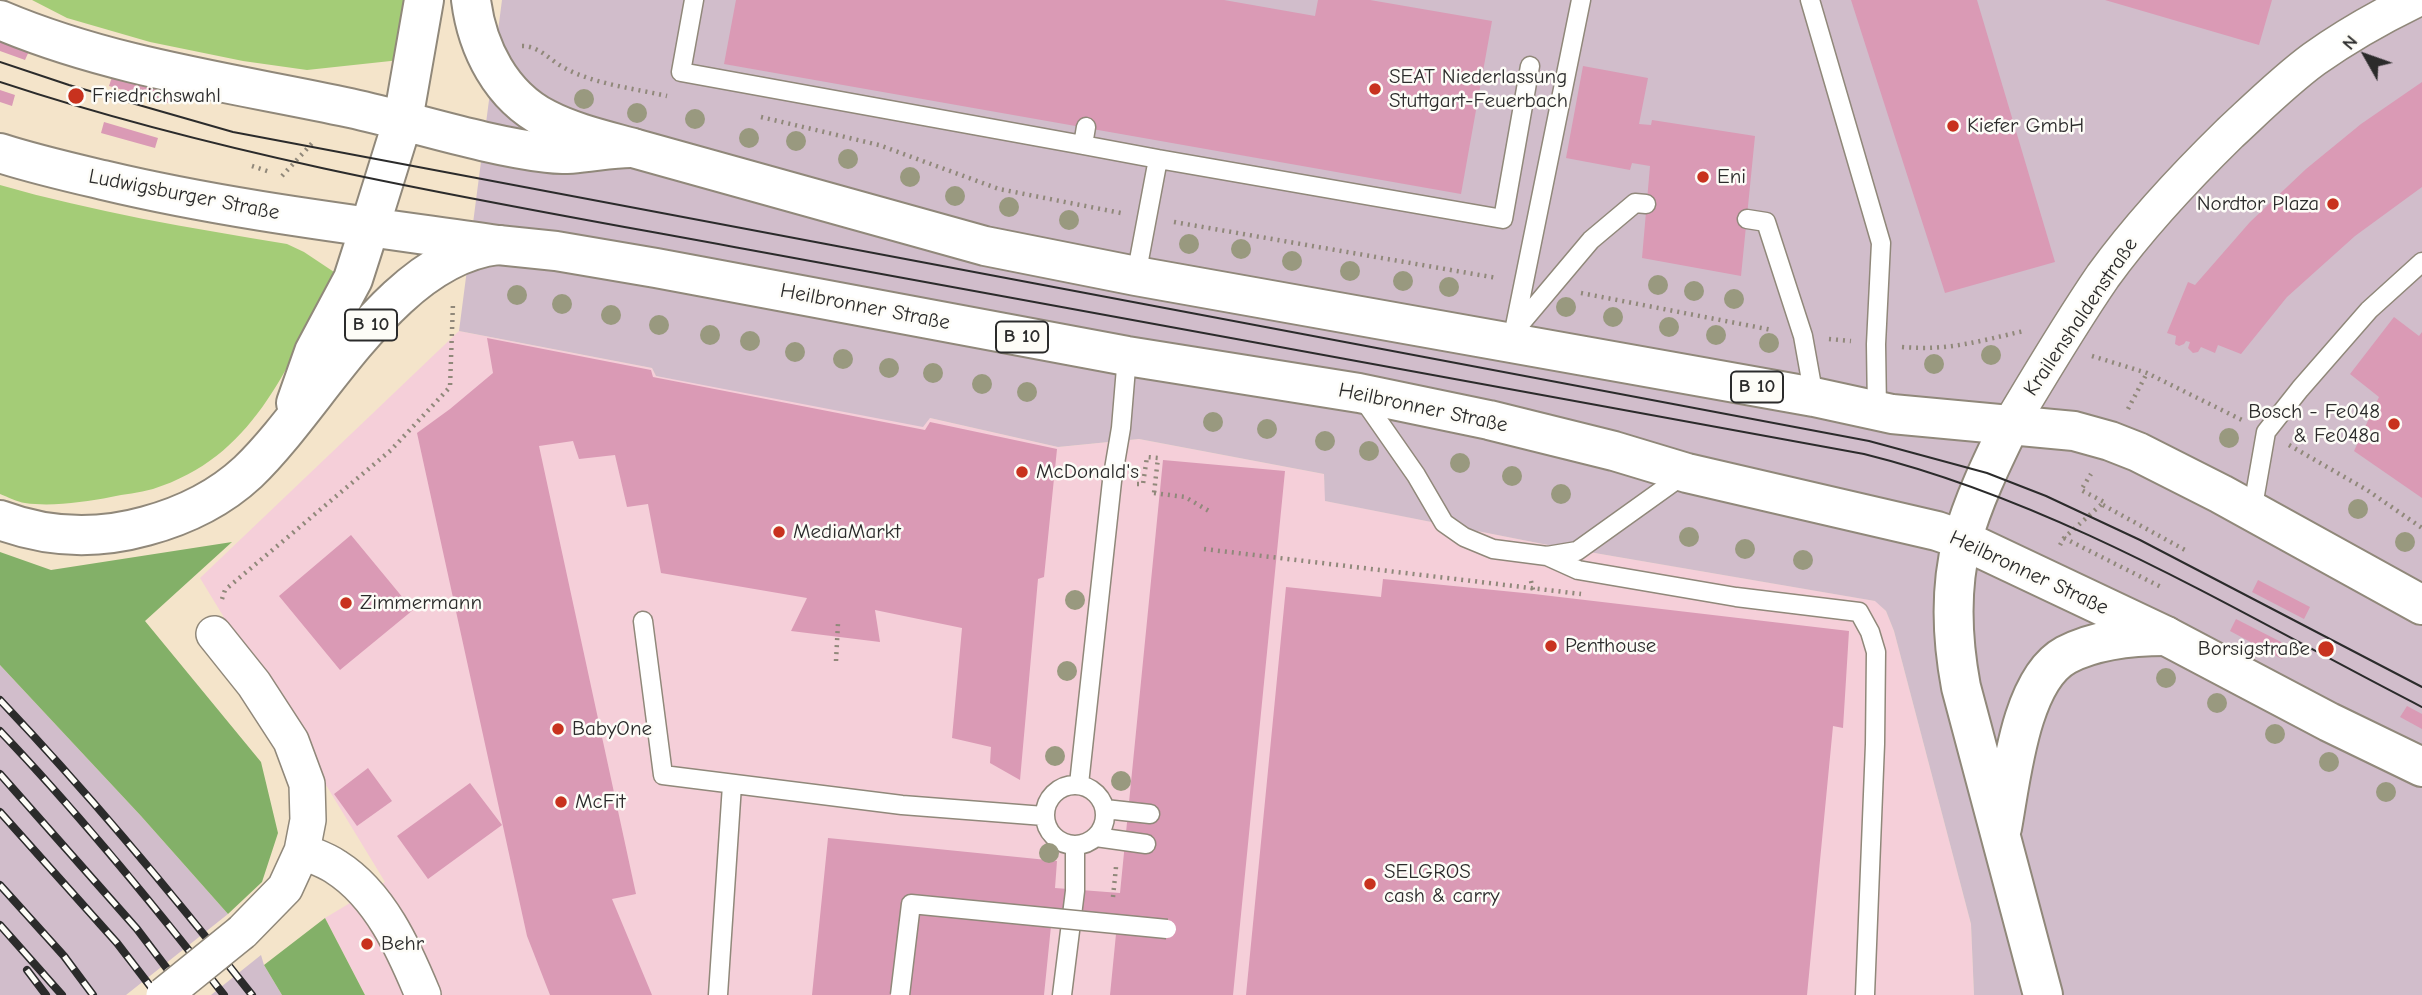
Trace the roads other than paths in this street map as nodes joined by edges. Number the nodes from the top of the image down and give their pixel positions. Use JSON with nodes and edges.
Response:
{"nodes":[{"id":1,"x":424,"y":0,"type":"edge"},
{"id":2,"x":471,"y":0,"type":"edge"},
{"id":3,"x":694,"y":0,"type":"edge"},
{"id":4,"x":1581,"y":0,"type":"edge"},
{"id":5,"x":1810,"y":0,"type":"edge"},
{"id":6,"x":2414,"y":0,"type":"edge"},
{"id":7,"x":0,"y":20,"type":"edge"},
{"id":8,"x":1530,"y":66,"type":"dead end"},
{"id":9,"x":403,"y":120,"type":"junction"},
{"id":10,"x":633,"y":148,"type":"junction"},
{"id":11,"x":0,"y":153,"type":"edge"},
{"id":12,"x":1158,"y":159,"type":"junction"},
{"id":13,"x":1646,"y":204,"type":"dead end"},
{"id":14,"x":1747,"y":219,"type":"dead end"},
{"id":15,"x":370,"y":226,"type":"junction"},
{"id":16,"x":498,"y":245,"type":"junction"},
{"id":17,"x":2422,"y":262,"type":"edge"},
{"id":18,"x":1136,"y":276,"type":"junction"},
{"id":19,"x":1510,"y":337,"type":"junction"},
{"id":20,"x":1127,"y":356,"type":"junction"},
{"id":21,"x":1359,"y":393,"type":"junction"},
{"id":22,"x":1814,"y":397,"type":"junction"},
{"id":23,"x":1877,"y":410,"type":"junction"},
{"id":24,"x":2010,"y":425,"type":"junction"},
{"id":25,"x":274,"y":444,"type":"junction"},
{"id":26,"x":1687,"y":473,"type":"junction"},
{"id":27,"x":2252,"y":512,"type":"junction"},
{"id":28,"x":0,"y":520,"type":"edge"},
{"id":29,"x":1963,"y":540,"type":"junction"},
{"id":30,"x":1547,"y":556,"type":"junction"},
{"id":31,"x":2422,"y":605,"type":"edge"},
{"id":32,"x":643,"y":621,"type":"dead end"},
{"id":33,"x":214,"y":634,"type":"road end"},
{"id":34,"x":2166,"y":636,"type":"junction"},
{"id":35,"x":2422,"y":767,"type":"edge"},
{"id":36,"x":1079,"y":784,"type":"junction"},
{"id":37,"x":732,"y":785,"type":"junction"},
{"id":38,"x":1105,"y":809,"type":"junction"},
{"id":39,"x":1150,"y":814,"type":"dead end"},
{"id":40,"x":1044,"y":816,"type":"junction"},
{"id":41,"x":2000,"y":836,"type":"junction"},
{"id":42,"x":1096,"y":837,"type":"junction"},
{"id":43,"x":1146,"y":844,"type":"dead end"},
{"id":44,"x":1075,"y":846,"type":"junction"},
{"id":45,"x":302,"y":851,"type":"junction"},
{"id":46,"x":1167,"y":929,"type":"dead end"},
{"id":47,"x":164,"y":995,"type":"edge"},
{"id":48,"x":423,"y":995,"type":"edge"},
{"id":49,"x":718,"y":995,"type":"edge"},
{"id":50,"x":900,"y":995,"type":"edge"},
{"id":51,"x":1062,"y":995,"type":"edge"},
{"id":52,"x":1865,"y":995,"type":"edge"},
{"id":53,"x":2043,"y":995,"type":"edge"}],
"edges":[{"from":1,"to":9,"type":"main road"},
{"from":2,"to":10,"type":"main road","number":"B 10"},
{"from":3,"to":12,"type":"lane"},
{"from":4,"to":19,"type":"lane"},
{"from":5,"to":23,"type":"lane"},
{"from":6,"to":24,"type":"street","name":"Krailenshaldenstraße"},
{"from":7,"to":9,"type":"main road"},
{"from":8,"to":12,"type":"lane"},
{"from":9,"to":10,"type":"main road"},
{"from":9,"to":15,"type":"main road"},
{"from":10,"to":18,"type":"main road","number":"B 10"},
{"from":11,"to":15,"type":"main road","name":"Ludwigsburger Straße"},
{"from":12,"to":18,"type":"lane"},
{"from":13,"to":19,"type":"lane"},
{"from":14,"to":22,"type":"lane"},
{"from":15,"to":16,"type":"main road","name":"Heilbronner Straße"},
{"from":15,"to":25,"type":"main road","number":"B 10"},
{"from":16,"to":20,"type":"main road","name":"Heilbronner Straße","number":"B 10"},
{"from":16,"to":25,"type":"main road","number":"B 10"},
{"from":17,"to":27,"type":"lane"},
{"from":18,"to":19,"type":"main road","number":"B 10"},
{"from":19,"to":22,"type":"main road","number":"B 10"},
{"from":20,"to":21,"type":"main road","name":"Heilbronner Straße","number":"B 10"},
{"from":20,"to":36,"type":"lane"},
{"from":21,"to":26,"type":"main road","name":"Heilbronner Straße","number":"B 10"},
{"from":21,"to":30,"type":"lane"},
{"from":22,"to":23,"type":"main road","number":"B 10"},
{"from":23,"to":24,"type":"main road","number":"B 10"},
{"from":24,"to":27,"type":"main road","number":"B 10"},
{"from":24,"to":29,"type":"main road"},
{"from":25,"to":28,"type":"main road","number":"B 10"},
{"from":26,"to":29,"type":"main road","name":"Heilbronner Straße","number":"B 10"},
{"from":26,"to":30,"type":"lane"},
{"from":27,"to":31,"type":"main road","number":"B 10"},
{"from":29,"to":34,"type":"main road","name":"Heilbronner Straße","number":"B 10"},
{"from":29,"to":41,"type":"main road"},
{"from":30,"to":52,"type":"lane"},
{"from":32,"to":37,"type":"lane"},
{"from":33,"to":45,"type":"street"},
{"from":34,"to":35,"type":"main road","name":"Heilbronner Straße","number":"B 10"},
{"from":34,"to":41,"type":"main road"},
{"from":36,"to":38,"type":"lane"},
{"from":36,"to":40,"type":"lane"},
{"from":37,"to":40,"type":"lane"},
{"from":37,"to":49,"type":"lane"},
{"from":38,"to":39,"type":"lane"},
{"from":38,"to":42,"type":"lane"},
{"from":40,"to":44,"type":"lane"},
{"from":41,"to":53,"type":"main road"},
{"from":42,"to":43,"type":"lane"},
{"from":42,"to":44,"type":"lane"},
{"from":44,"to":51,"type":"lane"},
{"from":45,"to":47,"type":"street","bridge":true},
{"from":45,"to":48,"type":"street"},
{"from":46,"to":50,"type":"lane","bridge":true}]}
